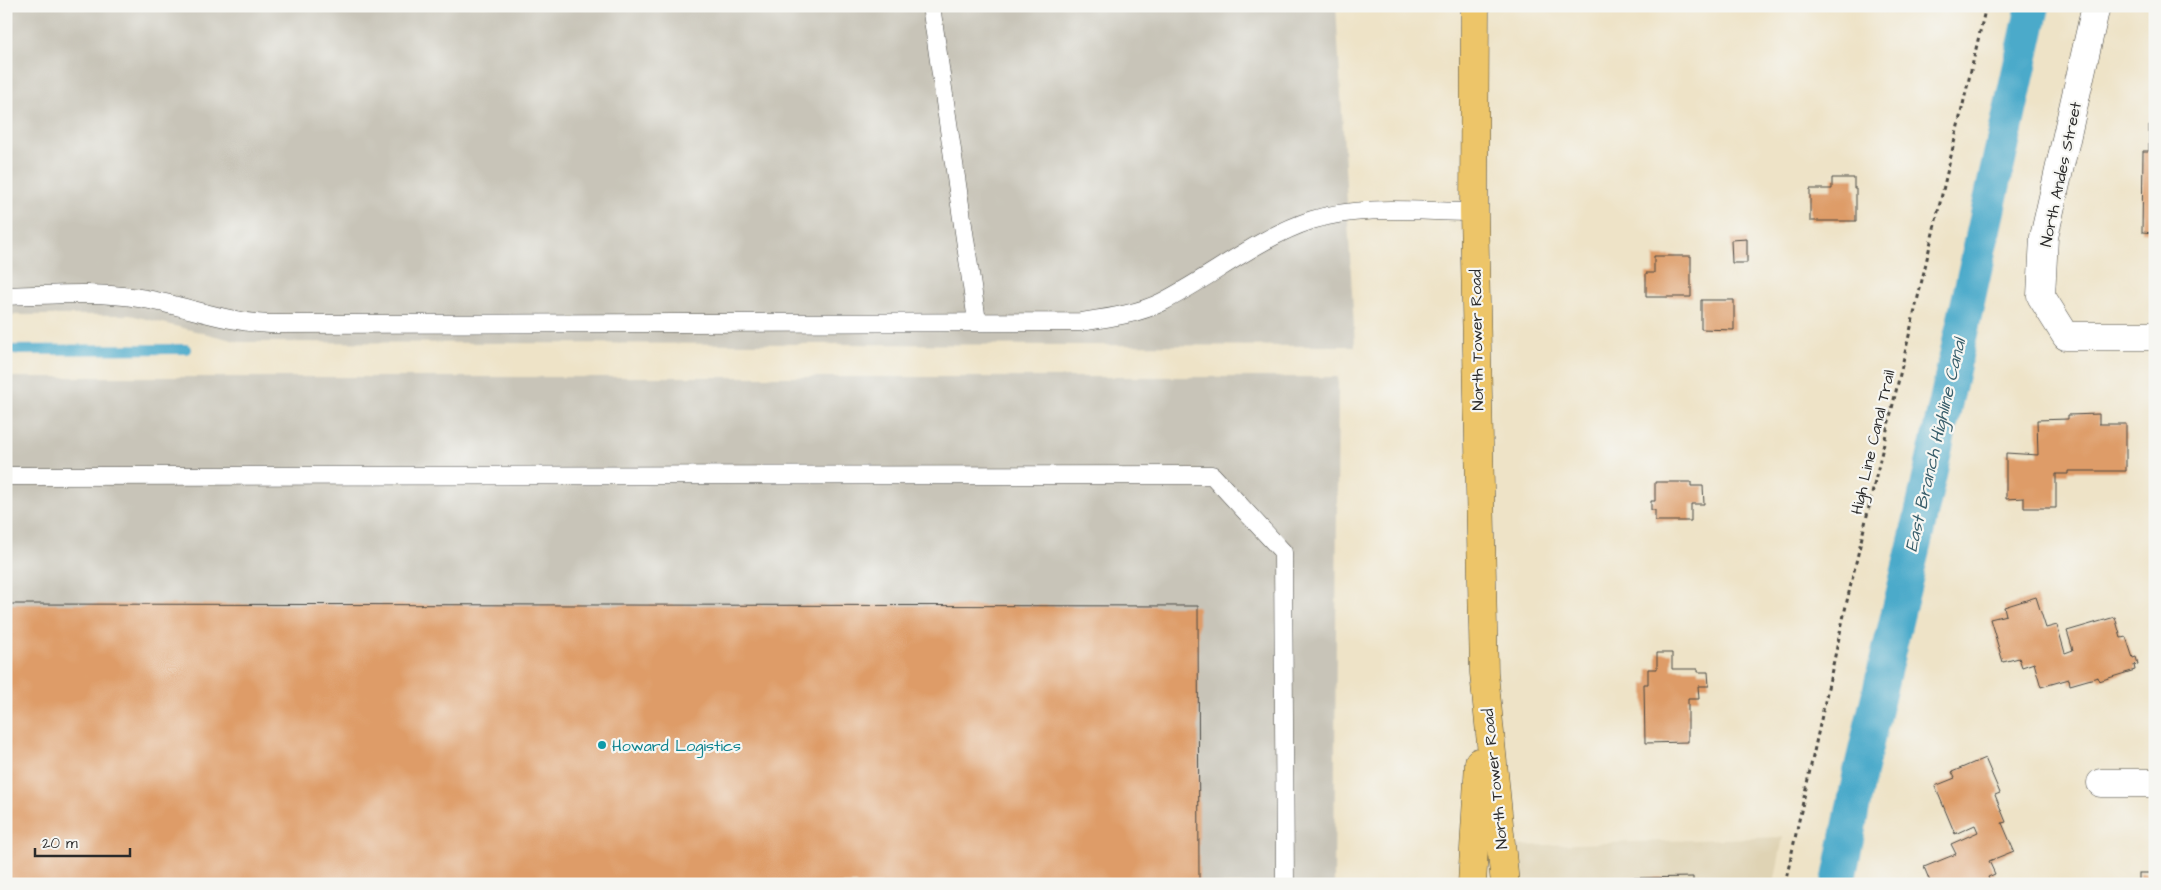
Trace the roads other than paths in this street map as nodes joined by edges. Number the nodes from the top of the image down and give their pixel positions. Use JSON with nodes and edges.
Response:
{"nodes":[{"id":1,"x":931,"y":6,"type":"edge"},
{"id":2,"x":1474,"y":6,"type":"edge"},
{"id":3,"x":2096,"y":6,"type":"edge"},
{"id":4,"x":1474,"y":212,"type":"junction"},
{"id":5,"x":6,"y":296,"type":"edge"},
{"id":6,"x":977,"y":321,"type":"junction"},
{"id":7,"x":2155,"y":336,"type":"edge"},
{"id":8,"x":6,"y":476,"type":"edge"},
{"id":9,"x":1484,"y":674,"type":"junction"},
{"id":10,"x":2101,"y":783,"type":"dead end"},
{"id":11,"x":2155,"y":783,"type":"edge"},
{"id":12,"x":1285,"y":884,"type":"edge"},
{"id":13,"x":1472,"y":884,"type":"edge"},
{"id":14,"x":1504,"y":884,"type":"edge"}],
"edges":[{"from":1,"to":6,"type":"lane"},
{"from":2,"to":4,"type":"main road","name":"North Tower Road"},
{"from":3,"to":7,"type":"street","name":"North Andes Street"},
{"from":4,"to":6,"type":"lane"},
{"from":4,"to":9,"type":"main road","name":"North Tower Road"},
{"from":5,"to":6,"type":"lane"},
{"from":8,"to":12,"type":"lane"},
{"from":9,"to":13,"type":"main road","name":"North Tower Road"},
{"from":9,"to":14,"type":"main road","name":"North Tower Road"},
{"from":10,"to":11,"type":"street"}]}
